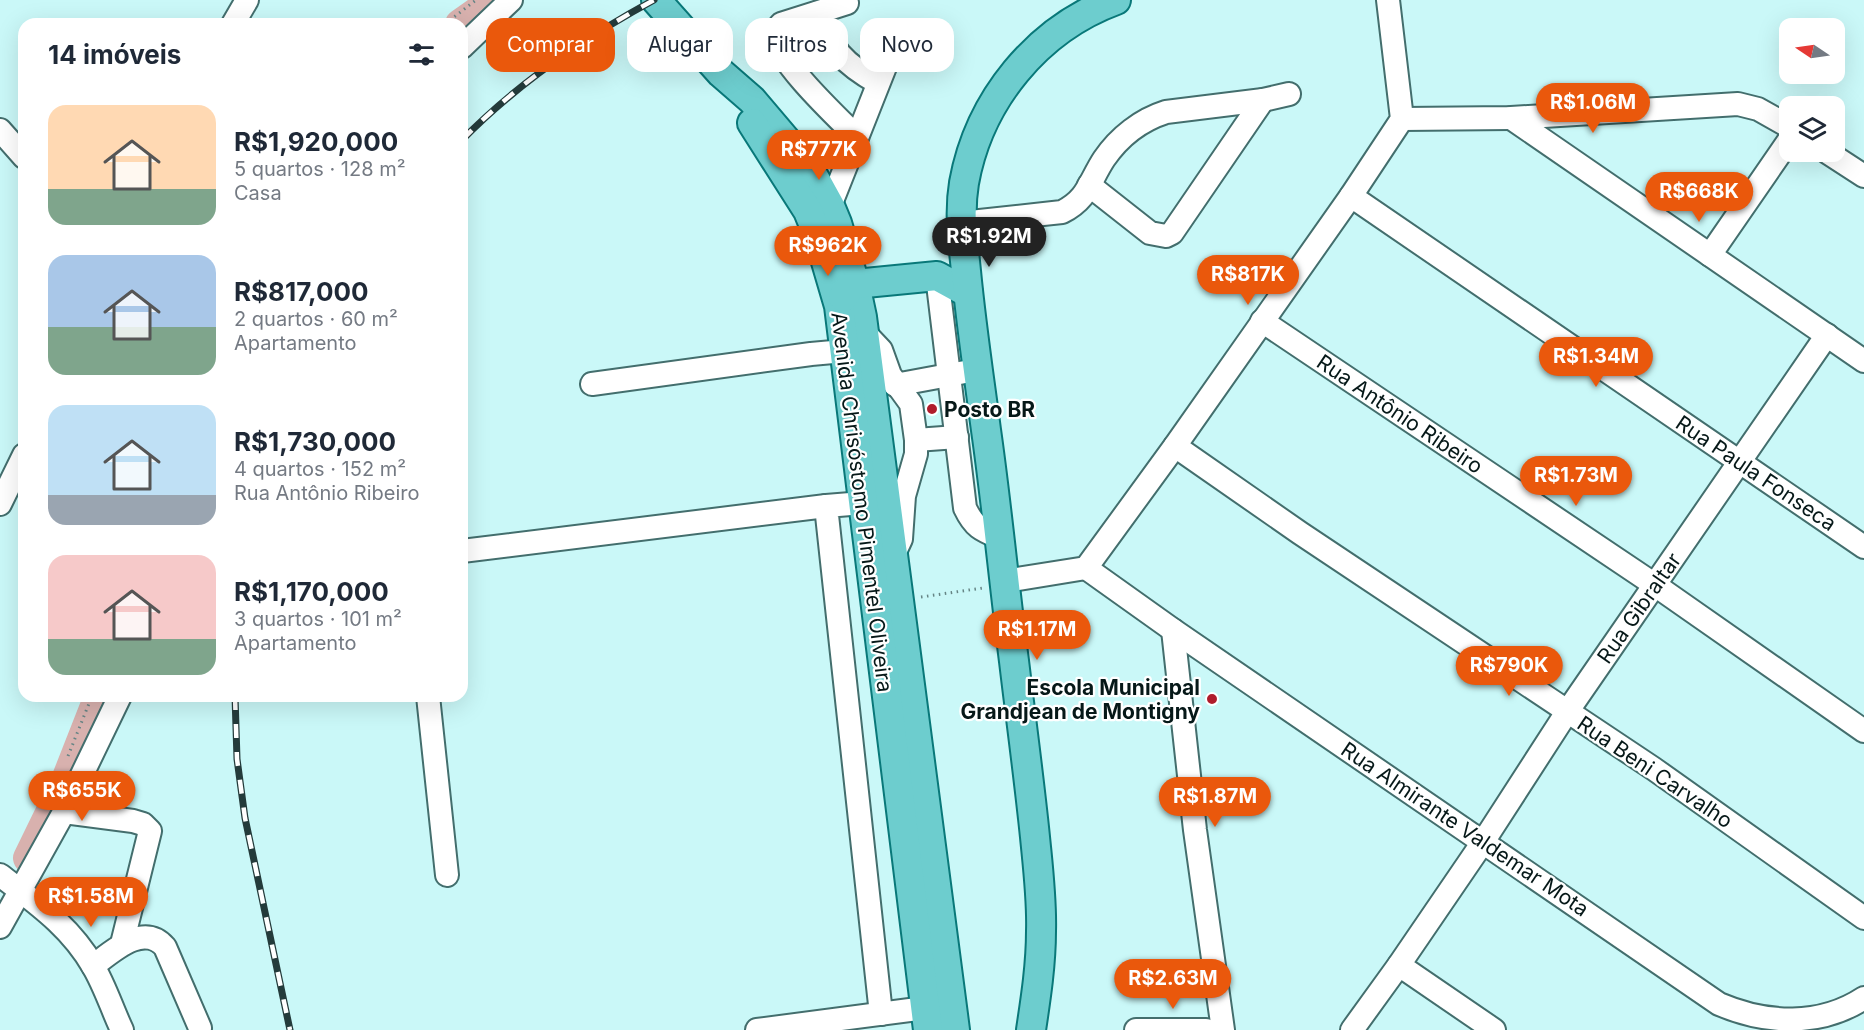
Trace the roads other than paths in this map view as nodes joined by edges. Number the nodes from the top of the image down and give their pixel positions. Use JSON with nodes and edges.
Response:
{"nodes":[{"id":1,"x":247,"y":0,"type":"edge"},
{"id":2,"x":511,"y":0,"type":"edge"},
{"id":3,"x":656,"y":0,"type":"edge"},
{"id":4,"x":1116,"y":0,"type":"edge"},
{"id":5,"x":1388,"y":0,"type":"edge"},
{"id":6,"x":847,"y":3,"type":"dead end"},
{"id":7,"x":817,"y":13,"type":"junction"},
{"id":8,"x":236,"y":18,"type":"edge"},
{"id":9,"x":468,"y":41,"type":"edge"},
{"id":10,"x":882,"y":72,"type":"edge"},
{"id":11,"x":722,"y":73,"type":"junction"},
{"id":12,"x":878,"y":83,"type":"junction"},
{"id":13,"x":1289,"y":94,"type":"dead end"},
{"id":14,"x":1263,"y":100,"type":"junction"},
{"id":15,"x":1511,"y":118,"type":"junction"},
{"id":16,"x":1402,"y":119,"type":"junction"},
{"id":17,"x":1779,"y":121,"type":"edge"},
{"id":18,"x":0,"y":130,"type":"edge"},
{"id":19,"x":857,"y":137,"type":"junction"},
{"id":20,"x":18,"y":150,"type":"edge"},
{"id":21,"x":1779,"y":155,"type":"edge"},
{"id":22,"x":1842,"y":162,"type":"edge"},
{"id":23,"x":1864,"y":176,"type":"edge"},
{"id":24,"x":1089,"y":185,"type":"junction"},
{"id":25,"x":1351,"y":196,"type":"junction"},
{"id":26,"x":830,"y":206,"type":"junction"},
{"id":27,"x":963,"y":236,"type":"junction"},
{"id":28,"x":1710,"y":255,"type":"junction"},
{"id":29,"x":937,"y":276,"type":"junction"},
{"id":30,"x":968,"y":293,"type":"junction"},
{"id":31,"x":847,"y":295,"type":"junction"},
{"id":32,"x":1262,"y":321,"type":"junction"},
{"id":33,"x":1827,"y":335,"type":"junction"},
{"id":34,"x":854,"y":341,"type":"junction"},
{"id":35,"x":1864,"y":361,"type":"edge"},
{"id":36,"x":978,"y":370,"type":"junction"},
{"id":37,"x":949,"y":374,"type":"junction"},
{"id":38,"x":592,"y":384,"type":"dead end"},
{"id":39,"x":895,"y":385,"type":"junction"},
{"id":40,"x":957,"y":437,"type":"junction"},
{"id":41,"x":916,"y":440,"type":"junction"},
{"id":42,"x":1175,"y":446,"type":"junction"},
{"id":43,"x":991,"y":460,"type":"junction"},
{"id":44,"x":1740,"y":462,"type":"junction"},
{"id":45,"x":960,"y":464,"type":"junction"},
{"id":46,"x":18,"y":466,"type":"edge"},
{"id":47,"x":863,"y":502,"type":"junction"},
{"id":48,"x":0,"y":504,"type":"edge"},
{"id":49,"x":826,"y":506,"type":"junction"},
{"id":50,"x":1000,"y":538,"type":"junction"},
{"id":51,"x":1864,"y":547,"type":"edge"},
{"id":52,"x":468,"y":550,"type":"edge"},
{"id":53,"x":892,"y":556,"type":"junction"},
{"id":54,"x":1086,"y":568,"type":"junction"},
{"id":55,"x":1005,"y":583,"type":"junction"},
{"id":56,"x":1655,"y":585,"type":"junction"},
{"id":57,"x":1173,"y":630,"type":"junction"},
{"id":58,"x":117,"y":702,"type":"edge"},
{"id":59,"x":429,"y":702,"type":"edge"},
{"id":60,"x":1567,"y":712,"type":"junction"},
{"id":61,"x":1864,"y":731,"type":"edge"},
{"id":62,"x":64,"y":812,"type":"junction"},
{"id":63,"x":1483,"y":842,"type":"junction"},
{"id":64,"x":0,"y":875,"type":"edge"},
{"id":65,"x":447,"y":875,"type":"dead end"},
{"id":66,"x":20,"y":891,"type":"junction"},
{"id":67,"x":1864,"y":918,"type":"edge"},
{"id":68,"x":0,"y":927,"type":"edge"},
{"id":69,"x":122,"y":944,"type":"junction"},
{"id":70,"x":1399,"y":965,"type":"junction"},
{"id":71,"x":93,"y":966,"type":"junction"},
{"id":72,"x":1864,"y":998,"type":"edge"},
{"id":73,"x":881,"y":1014,"type":"junction"},
{"id":74,"x":927,"y":1024,"type":"edge"},
{"id":75,"x":200,"y":1028,"type":"dead end"},
{"id":76,"x":122,"y":1030,"type":"edge"},
{"id":77,"x":758,"y":1030,"type":"edge"},
{"id":78,"x":955,"y":1030,"type":"edge"},
{"id":79,"x":1031,"y":1030,"type":"edge"},
{"id":80,"x":1136,"y":1030,"type":"edge"},
{"id":81,"x":1206,"y":1030,"type":"edge"},
{"id":82,"x":1223,"y":1030,"type":"edge"},
{"id":83,"x":1352,"y":1030,"type":"edge"},
{"id":84,"x":1494,"y":1030,"type":"edge"}],
"edges":[{"from":1,"to":8,"type":"street"},
{"from":2,"to":9,"type":"street"},
{"from":3,"to":11,"type":"main road"},
{"from":4,"to":27,"type":"main road"},
{"from":5,"to":16,"type":"street"},
{"from":6,"to":7,"type":"street"},
{"from":7,"to":12,"type":"street"},
{"from":7,"to":19,"type":"street"},
{"from":10,"to":12,"type":"street"},
{"from":11,"to":26,"type":"main road","name":"Avenida Chrisóstomo Pimentel Oliveira"},
{"from":11,"to":31,"type":"main road","name":"Avenida Chrisóstomo Pimentel Oliveira"},
{"from":12,"to":19,"type":"street"},
{"from":13,"to":14,"type":"street"},
{"from":14,"to":24,"type":"street"},
{"from":14,"to":24,"type":"street"},
{"from":15,"to":16,"type":"street"},
{"from":15,"to":17,"type":"street"},
{"from":15,"to":28,"type":"street"},
{"from":16,"to":25,"type":"street"},
{"from":18,"to":20,"type":"street"},
{"from":19,"to":26,"type":"street"},
{"from":21,"to":28,"type":"street"},
{"from":22,"to":23,"type":"street"},
{"from":24,"to":27,"type":"street"},
{"from":25,"to":32,"type":"street"},
{"from":25,"to":44,"type":"street","name":"Rua Paula Fonseca"},
{"from":26,"to":31,"type":"main road","name":"Avenida Chrisóstomo Pimentel Oliveira"},
{"from":27,"to":29,"type":"main road"},
{"from":27,"to":30,"type":"main road"},
{"from":28,"to":33,"type":"street"},
{"from":29,"to":30,"type":"main road"},
{"from":29,"to":31,"type":"main road"},
{"from":29,"to":37,"type":"street"},
{"from":30,"to":36,"type":"main road"},
{"from":31,"to":34,"type":"main road","name":"Avenida Chrisóstomo Pimentel Oliveira"},
{"from":32,"to":42,"type":"street"},
{"from":32,"to":56,"type":"street","name":"Rua Antônio Ribeiro"},
{"from":33,"to":35,"type":"street"},
{"from":33,"to":44,"type":"street","name":"Rua Gibraltar"},
{"from":34,"to":38,"type":"street"},
{"from":34,"to":39,"type":"street"},
{"from":34,"to":47,"type":"main road","name":"Avenida Chrisóstomo Pimentel Oliveira"},
{"from":34,"to":53,"type":"main road","name":"Avenida Chrisóstomo Pimentel Oliveira"},
{"from":36,"to":37,"type":"street"},
{"from":36,"to":43,"type":"main road"},
{"from":37,"to":39,"type":"street"},
{"from":37,"to":40,"type":"street"},
{"from":39,"to":41,"type":"street"},
{"from":40,"to":41,"type":"street"},
{"from":40,"to":45,"type":"street"},
{"from":41,"to":53,"type":"street"},
{"from":42,"to":54,"type":"street"},
{"from":42,"to":60,"type":"street","name":"Rua Beni Carvalho"},
{"from":43,"to":45,"type":"street"},
{"from":43,"to":50,"type":"main road"},
{"from":44,"to":51,"type":"street","name":"Rua Paula Fonseca"},
{"from":44,"to":56,"type":"street","name":"Rua Gibraltar"},
{"from":45,"to":50,"type":"street"},
{"from":46,"to":48,"type":"street"},
{"from":47,"to":49,"type":"street"},
{"from":47,"to":74,"type":"main road","name":"Avenida Chrisóstomo Pimentel Oliveira"},
{"from":49,"to":52,"type":"street"},
{"from":49,"to":73,"type":"street"},
{"from":50,"to":55,"type":"main road"},
{"from":53,"to":78,"type":"main road","name":"Avenida Chrisóstomo Pimentel Oliveira"},
{"from":54,"to":55,"type":"street"},
{"from":54,"to":57,"type":"street","name":"Rua Almirante Valdemar Mota"},
{"from":55,"to":79,"type":"main road"},
{"from":56,"to":60,"type":"street","name":"Rua Gibraltar"},
{"from":56,"to":61,"type":"street","name":"Rua Antônio Ribeiro"},
{"from":57,"to":63,"type":"street","name":"Rua Almirante Valdemar Mota"},
{"from":57,"to":82,"type":"street"},
{"from":58,"to":62,"type":"street"},
{"from":59,"to":65,"type":"street"},
{"from":60,"to":63,"type":"street","name":"Rua Gibraltar"},
{"from":60,"to":67,"type":"street","name":"Rua Beni Carvalho"},
{"from":62,"to":66,"type":"street"},
{"from":62,"to":69,"type":"street"},
{"from":63,"to":70,"type":"street","name":"Rua Gibraltar"},
{"from":63,"to":72,"type":"street","name":"Rua Almirante Valdemar Mota"},
{"from":64,"to":66,"type":"street"},
{"from":66,"to":68,"type":"street"},
{"from":66,"to":71,"type":"street"},
{"from":69,"to":71,"type":"street"},
{"from":69,"to":75,"type":"street"},
{"from":70,"to":83,"type":"street","name":"Rua Gibraltar"},
{"from":70,"to":84,"type":"street"},
{"from":71,"to":76,"type":"street"},
{"from":73,"to":74,"type":"street"},
{"from":73,"to":77,"type":"street"},
{"from":80,"to":81,"type":"street"}]}
